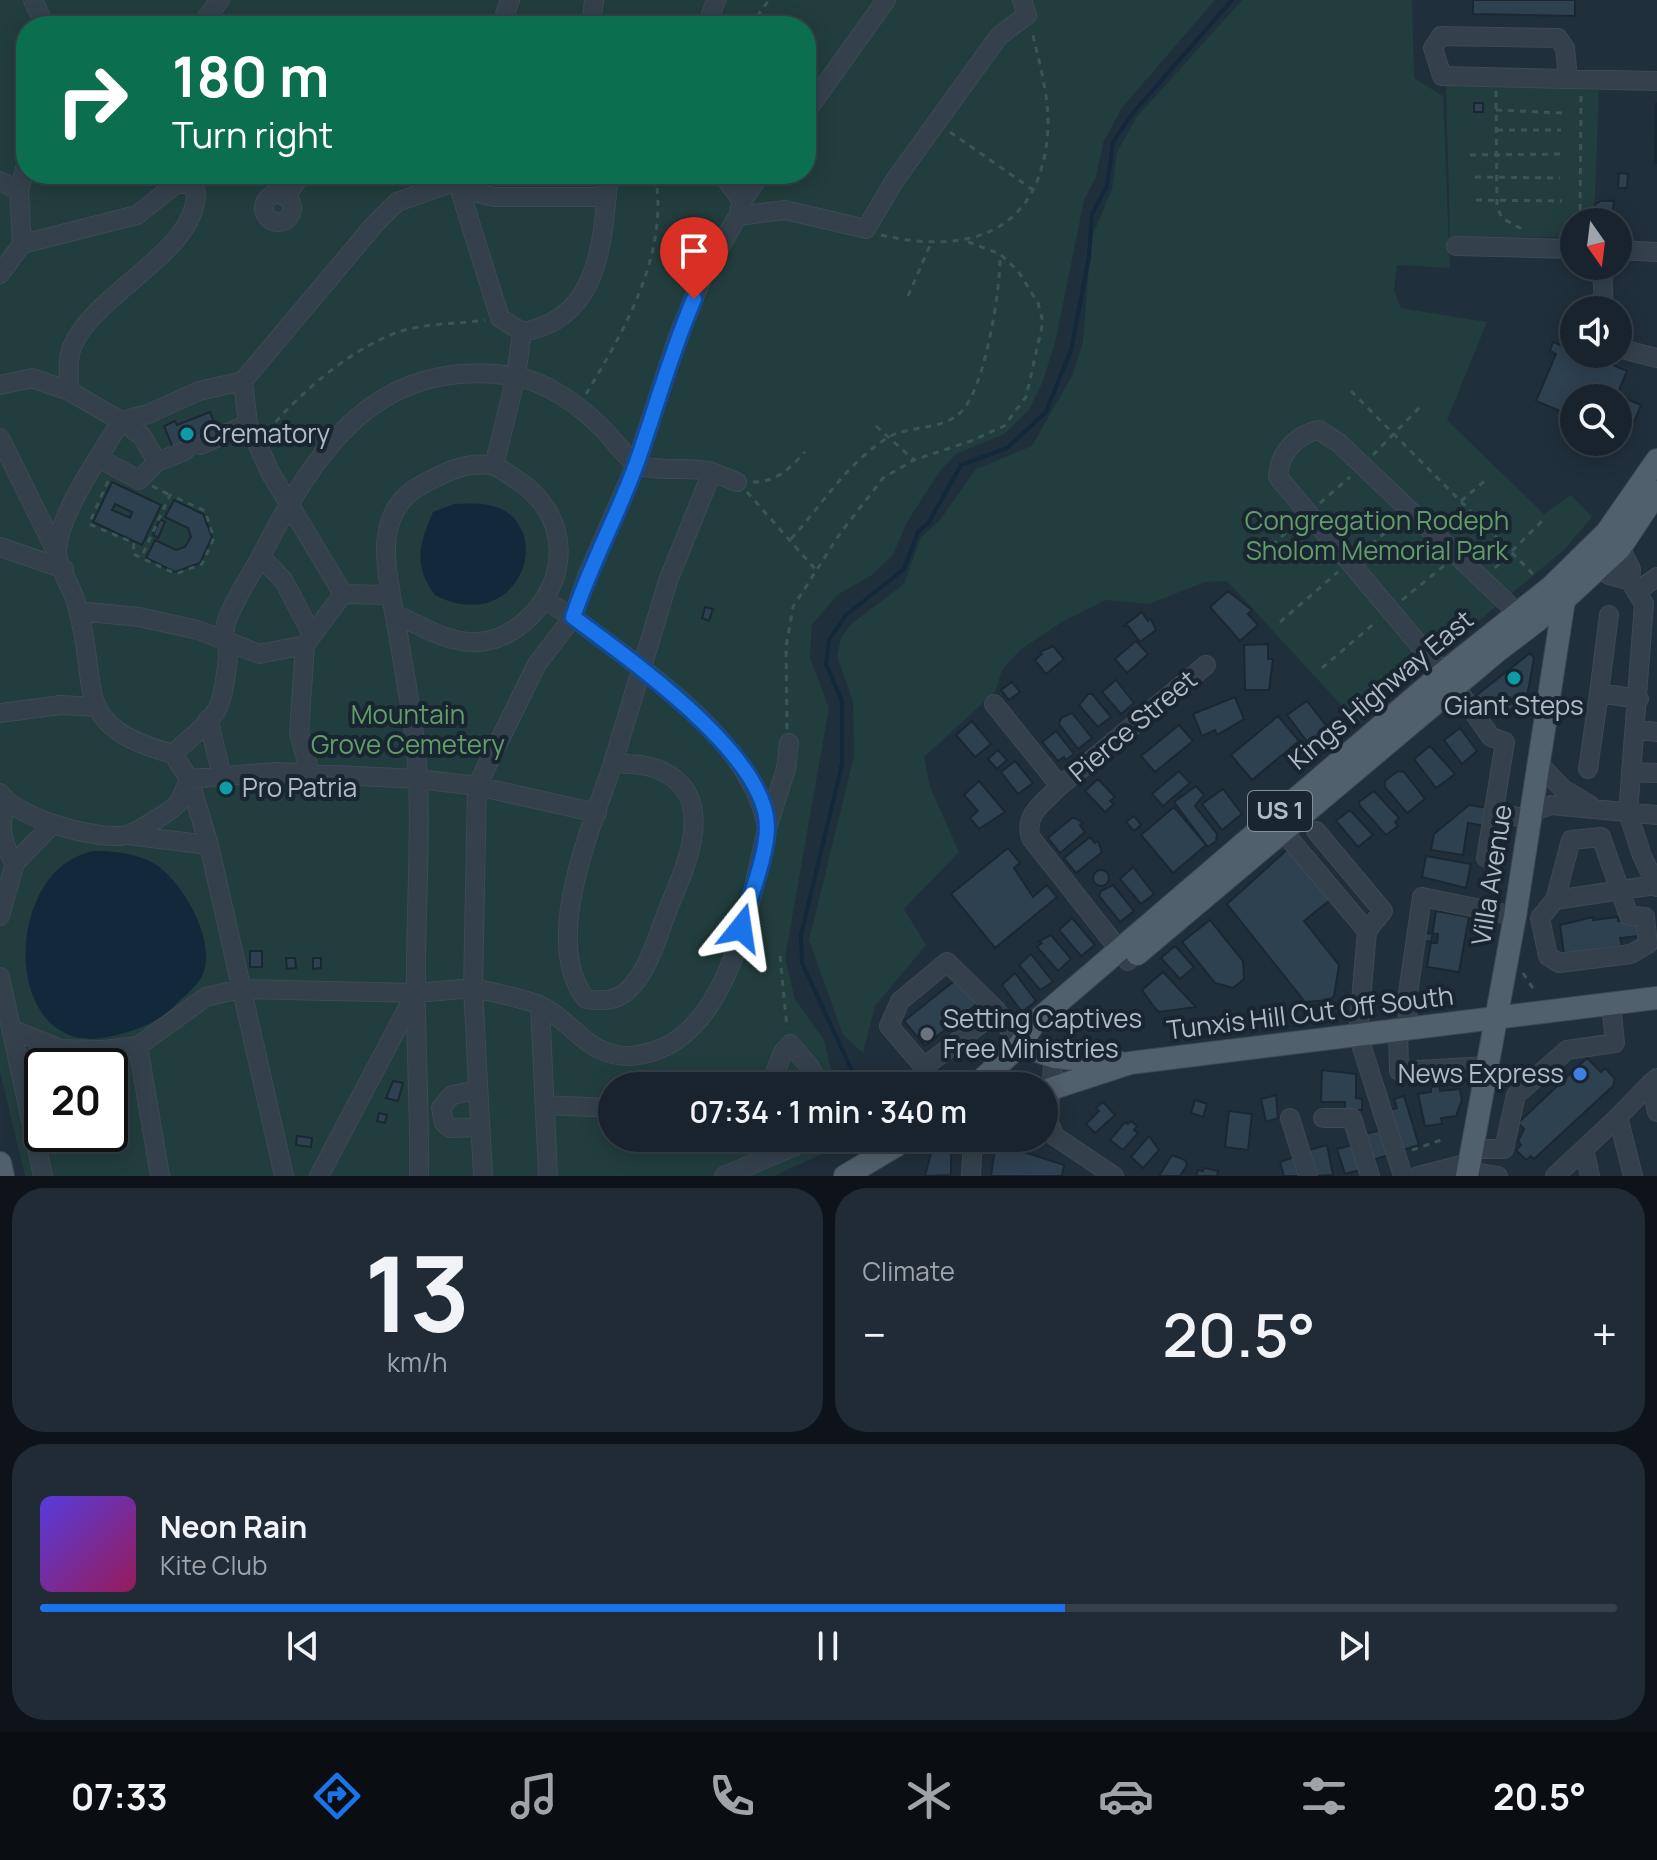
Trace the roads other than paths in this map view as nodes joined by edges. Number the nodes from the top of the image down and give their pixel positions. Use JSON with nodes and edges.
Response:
{"nodes":[{"id":1,"x":220,"y":0,"type":"edge"},
{"id":2,"x":886,"y":0,"type":"edge"},
{"id":3,"x":1025,"y":8,"type":"edge"},
{"id":4,"x":208,"y":16,"type":"edge"},
{"id":5,"x":1573,"y":78,"type":"junction"},
{"id":6,"x":1657,"y":81,"type":"edge"},
{"id":7,"x":816,"y":98,"type":"edge"},
{"id":8,"x":0,"y":181,"type":"edge"},
{"id":9,"x":21,"y":184,"type":"edge"},
{"id":10,"x":295,"y":184,"type":"edge"},
{"id":11,"x":446,"y":184,"type":"edge"},
{"id":12,"x":458,"y":184,"type":"edge"},
{"id":13,"x":466,"y":184,"type":"edge"},
{"id":14,"x":608,"y":184,"type":"edge"},
{"id":15,"x":727,"y":184,"type":"edge"},
{"id":16,"x":755,"y":184,"type":"edge"},
{"id":17,"x":19,"y":191,"type":"junction"},
{"id":18,"x":285,"y":197,"type":"dead end"},
{"id":19,"x":607,"y":197,"type":"junction"},
{"id":20,"x":740,"y":208,"type":"junction"},
{"id":21,"x":22,"y":244,"type":"junction"},
{"id":22,"x":1456,"y":246,"type":"dead end"},
{"id":23,"x":1560,"y":248,"type":"edge"},
{"id":24,"x":1632,"y":251,"type":"edge"},
{"id":25,"x":1657,"y":252,"type":"edge"},
{"id":26,"x":0,"y":274,"type":"edge"},
{"id":27,"x":522,"y":332,"type":"junction"},
{"id":28,"x":1632,"y":352,"type":"edge"},
{"id":29,"x":1657,"y":358,"type":"edge"},
{"id":30,"x":516,"y":376,"type":"junction"},
{"id":31,"x":243,"y":381,"type":"junction"},
{"id":32,"x":0,"y":385,"type":"edge"},
{"id":33,"x":69,"y":391,"type":"junction"},
{"id":34,"x":121,"y":421,"type":"junction"},
{"id":35,"x":248,"y":424,"type":"junction"},
{"id":36,"x":0,"y":438,"type":"edge"},
{"id":37,"x":1657,"y":460,"type":"edge"},
{"id":38,"x":157,"y":462,"type":"junction"},
{"id":39,"x":107,"y":464,"type":"junction"},
{"id":40,"x":636,"y":464,"type":"junction"},
{"id":41,"x":494,"y":466,"type":"junction"},
{"id":42,"x":712,"y":472,"type":"junction"},
{"id":43,"x":737,"y":482,"type":"road end"},
{"id":44,"x":1657,"y":492,"type":"edge"},
{"id":45,"x":291,"y":505,"type":"junction"},
{"id":46,"x":0,"y":547,"type":"edge"},
{"id":47,"x":1620,"y":548,"type":"junction"},
{"id":48,"x":261,"y":557,"type":"junction"},
{"id":49,"x":60,"y":561,"type":"junction"},
{"id":50,"x":1600,"y":567,"type":"junction"},
{"id":51,"x":1657,"y":577,"type":"edge"},
{"id":52,"x":1550,"y":587,"type":"junction"},
{"id":53,"x":1633,"y":587,"type":"junction"},
{"id":54,"x":343,"y":594,"type":"junction"},
{"id":55,"x":389,"y":595,"type":"junction"},
{"id":56,"x":546,"y":601,"type":"junction"},
{"id":57,"x":78,"y":611,"type":"junction"},
{"id":58,"x":395,"y":614,"type":"junction"},
{"id":59,"x":1609,"y":615,"type":"dead end"},
{"id":60,"x":573,"y":617,"type":"junction"},
{"id":61,"x":1525,"y":619,"type":"junction"},
{"id":62,"x":308,"y":639,"type":"junction"},
{"id":63,"x":227,"y":640,"type":"junction"},
{"id":64,"x":1206,"y":665,"type":"dead end"},
{"id":65,"x":641,"y":669,"type":"junction"},
{"id":66,"x":1449,"y":680,"type":"junction"},
{"id":67,"x":1599,"y":693,"type":"junction"},
{"id":68,"x":1645,"y":693,"type":"edge"},
{"id":69,"x":994,"y":704,"type":"dead end"},
{"id":70,"x":96,"y":707,"type":"junction"},
{"id":71,"x":0,"y":713,"type":"edge"},
{"id":72,"x":208,"y":719,"type":"junction"},
{"id":73,"x":1636,"y":729,"type":"junction"},
{"id":74,"x":1657,"y":732,"type":"edge"},
{"id":75,"x":789,"y":743,"type":"road end"},
{"id":76,"x":173,"y":754,"type":"junction"},
{"id":77,"x":613,"y":763,"type":"junction"},
{"id":78,"x":1540,"y":765,"type":"junction"},
{"id":79,"x":1588,"y":769,"type":"dead end"},
{"id":80,"x":1632,"y":772,"type":"junction"},
{"id":81,"x":310,"y":773,"type":"junction"},
{"id":82,"x":1657,"y":773,"type":"edge"},
{"id":83,"x":222,"y":776,"type":"junction"},
{"id":84,"x":189,"y":779,"type":"junction"},
{"id":85,"x":418,"y":779,"type":"junction"},
{"id":86,"x":477,"y":786,"type":"junction"},
{"id":87,"x":1060,"y":786,"type":"junction"},
{"id":88,"x":3,"y":797,"type":"edge"},
{"id":89,"x":1596,"y":808,"type":"junction"},
{"id":90,"x":1493,"y":812,"type":"junction"},
{"id":91,"x":597,"y":813,"type":"junction"},
{"id":92,"x":1628,"y":813,"type":"junction"},
{"id":93,"x":1657,"y":815,"type":"edge"},
{"id":94,"x":1530,"y":816,"type":"junction"},
{"id":95,"x":53,"y":824,"type":"junction"},
{"id":96,"x":1278,"y":825,"type":"junction"},
{"id":97,"x":767,"y":828,"type":"junction"},
{"id":98,"x":1316,"y":831,"type":"dead end"},
{"id":99,"x":127,"y":835,"type":"junction"},
{"id":100,"x":209,"y":845,"type":"junction"},
{"id":101,"x":1486,"y":858,"type":"dead end"},
{"id":102,"x":15,"y":863,"type":"junction"},
{"id":103,"x":1656,"y":886,"type":"edge"},
{"id":104,"x":1622,"y":892,"type":"junction"},
{"id":105,"x":1555,"y":900,"type":"junction"},
{"id":106,"x":0,"y":916,"type":"edge"},
{"id":107,"x":1515,"y":916,"type":"junction"},
{"id":108,"x":1367,"y":931,"type":"junction"},
{"id":109,"x":1123,"y":956,"type":"junction"},
{"id":110,"x":0,"y":977,"type":"edge"},
{"id":111,"x":473,"y":988,"type":"junction"},
{"id":112,"x":240,"y":989,"type":"junction"},
{"id":113,"x":416,"y":993,"type":"junction"},
{"id":114,"x":1657,"y":998,"type":"edge"},
{"id":115,"x":1611,"y":1003,"type":"junction"},
{"id":116,"x":540,"y":1005,"type":"junction"},
{"id":117,"x":997,"y":1011,"type":"junction"},
{"id":118,"x":1496,"y":1017,"type":"junction"},
{"id":119,"x":11,"y":1029,"type":"junction"},
{"id":120,"x":1403,"y":1029,"type":"junction"},
{"id":121,"x":1358,"y":1035,"type":"junction"},
{"id":122,"x":1020,"y":1045,"type":"junction"},
{"id":123,"x":138,"y":1046,"type":"junction"},
{"id":124,"x":1054,"y":1057,"type":"junction"},
{"id":125,"x":1130,"y":1063,"type":"junction"},
{"id":126,"x":1488,"y":1066,"type":"junction"},
{"id":127,"x":775,"y":1072,"type":"edge"},
{"id":128,"x":812,"y":1072,"type":"edge"},
{"id":129,"x":990,"y":1072,"type":"edge"},
{"id":130,"x":1051,"y":1072,"type":"edge"},
{"id":131,"x":1654,"y":1080,"type":"edge"},
{"id":132,"x":1058,"y":1087,"type":"edge"},
{"id":133,"x":478,"y":1090,"type":"junction"},
{"id":134,"x":545,"y":1105,"type":"junction"},
{"id":135,"x":598,"y":1107,"type":"edge"},
{"id":136,"x":1657,"y":1112,"type":"edge"},
{"id":137,"x":442,"y":1117,"type":"junction"},
{"id":138,"x":1618,"y":1117,"type":"junction"},
{"id":139,"x":1290,"y":1118,"type":"dead end"},
{"id":140,"x":1323,"y":1118,"type":"dead end"},
{"id":141,"x":420,"y":1121,"type":"junction"},
{"id":142,"x":480,"y":1127,"type":"junction"},
{"id":143,"x":1058,"y":1137,"type":"edge"},
{"id":144,"x":1584,"y":1149,"type":"junction"},
{"id":145,"x":781,"y":1152,"type":"edge"},
{"id":146,"x":886,"y":1152,"type":"edge"},
{"id":147,"x":972,"y":1152,"type":"edge"},
{"id":148,"x":0,"y":1163,"type":"edge"},
{"id":149,"x":1469,"y":1165,"type":"edge"},
{"id":150,"x":853,"y":1172,"type":"edge"},
{"id":151,"x":3,"y":1176,"type":"edge"},
{"id":152,"x":43,"y":1176,"type":"edge"},
{"id":153,"x":160,"y":1176,"type":"edge"},
{"id":154,"x":284,"y":1176,"type":"edge"},
{"id":155,"x":319,"y":1176,"type":"edge"},
{"id":156,"x":419,"y":1176,"type":"edge"},
{"id":157,"x":483,"y":1176,"type":"edge"},
{"id":158,"x":548,"y":1176,"type":"edge"},
{"id":159,"x":724,"y":1176,"type":"edge"},
{"id":160,"x":971,"y":1176,"type":"edge"},
{"id":161,"x":1114,"y":1176,"type":"edge"},
{"id":162,"x":1308,"y":1176,"type":"edge"},
{"id":163,"x":1370,"y":1176,"type":"edge"},
{"id":164,"x":1403,"y":1176,"type":"edge"},
{"id":165,"x":1418,"y":1176,"type":"edge"},
{"id":166,"x":1498,"y":1176,"type":"edge"},
{"id":167,"x":1555,"y":1176,"type":"edge"},
{"id":168,"x":1590,"y":1176,"type":"edge"},
{"id":169,"x":1633,"y":1176,"type":"edge"}],
"edges":[{"from":1,"to":4,"type":"street"},
{"from":2,"to":7,"type":"street"},
{"from":3,"to":20,"type":"street"},
{"from":5,"to":5,"type":"street"},
{"from":5,"to":6,"type":"street"},
{"from":8,"to":17,"type":"street"},
{"from":9,"to":17,"type":"street"},
{"from":10,"to":18,"type":"street"},
{"from":11,"to":31,"type":"street"},
{"from":12,"to":27,"type":"street"},
{"from":13,"to":19,"type":"street"},
{"from":14,"to":19,"type":"street"},
{"from":15,"to":20,"type":"street"},
{"from":16,"to":20,"type":"street"},
{"from":17,"to":21,"type":"street"},
{"from":19,"to":27,"type":"street"},
{"from":20,"to":40,"type":"street"},
{"from":21,"to":26,"type":"street"},
{"from":21,"to":33,"type":"street"},
{"from":22,"to":23,"type":"street"},
{"from":24,"to":25,"type":"street"},
{"from":27,"to":30,"type":"street"},
{"from":28,"to":29,"type":"street"},
{"from":30,"to":40,"type":"street"},
{"from":30,"to":41,"type":"street"},
{"from":30,"to":45,"type":"street"},
{"from":31,"to":34,"type":"street"},
{"from":31,"to":35,"type":"street"},
{"from":32,"to":33,"type":"street"},
{"from":33,"to":34,"type":"street"},
{"from":34,"to":38,"type":"street"},
{"from":34,"to":39,"type":"street"},
{"from":35,"to":38,"type":"street"},
{"from":35,"to":45,"type":"street"},
{"from":36,"to":49,"type":"street"},
{"from":37,"to":52,"type":"main road","name":"Kings Highway East","number":"US 1"},
{"from":38,"to":39,"type":"street"},
{"from":39,"to":49,"type":"street"},
{"from":40,"to":42,"type":"street"},
{"from":40,"to":60,"type":"street"},
{"from":41,"to":55,"type":"street"},
{"from":41,"to":56,"type":"street"},
{"from":42,"to":43,"type":"street"},
{"from":42,"to":65,"type":"street"},
{"from":44,"to":47,"type":"main road","name":"Kings Highway East","number":"US 1"},
{"from":45,"to":48,"type":"street"},
{"from":45,"to":54,"type":"street"},
{"from":46,"to":49,"type":"street"},
{"from":47,"to":50,"type":"main road","name":"Kings Highway East","number":"US 1"},
{"from":47,"to":53,"type":"street"},
{"from":48,"to":62,"type":"street"},
{"from":48,"to":63,"type":"street"},
{"from":49,"to":57,"type":"street"},
{"from":50,"to":52,"type":"main road","name":"Kings Highway East","number":"US 1"},
{"from":50,"to":53,"type":"street"},
{"from":51,"to":53,"type":"street"},
{"from":52,"to":61,"type":"main road","name":"Kings Highway East","number":"US 1"},
{"from":52,"to":78,"type":"main road","name":"Villa Avenue"},
{"from":53,"to":68,"type":"street"},
{"from":54,"to":55,"type":"street"},
{"from":54,"to":62,"type":"street"},
{"from":55,"to":58,"type":"street"},
{"from":56,"to":58,"type":"street"},
{"from":56,"to":60,"type":"street"},
{"from":57,"to":63,"type":"street"},
{"from":57,"to":70,"type":"street"},
{"from":58,"to":85,"type":"street"},
{"from":59,"to":67,"type":"street"},
{"from":60,"to":65,"type":"street"},
{"from":60,"to":86,"type":"street"},
{"from":61,"to":66,"type":"main road","name":"Kings Highway East","number":"US 1"},
{"from":61,"to":66,"type":"street"},
{"from":62,"to":63,"type":"street"},
{"from":62,"to":81,"type":"street"},
{"from":63,"to":72,"type":"street"},
{"from":64,"to":87,"type":"street","name":"Pierce Street"},
{"from":65,"to":77,"type":"street"},
{"from":65,"to":97,"type":"street"},
{"from":66,"to":90,"type":"street"},
{"from":66,"to":96,"type":"main road","name":"Kings Highway East","number":"US 1"},
{"from":67,"to":68,"type":"street"},
{"from":67,"to":79,"type":"street"},
{"from":68,"to":73,"type":"street"},
{"from":69,"to":87,"type":"street"},
{"from":70,"to":71,"type":"street"},
{"from":70,"to":76,"type":"street"},
{"from":72,"to":76,"type":"street"},
{"from":72,"to":83,"type":"street"},
{"from":73,"to":74,"type":"street"},
{"from":73,"to":80,"type":"street"},
{"from":75,"to":97,"type":"street"},
{"from":76,"to":84,"type":"street"},
{"from":77,"to":91,"type":"street"},
{"from":77,"to":91,"type":"street"},
{"from":78,"to":89,"type":"street"},
{"from":78,"to":94,"type":"main road","name":"Villa Avenue"},
{"from":80,"to":82,"type":"street"},
{"from":80,"to":92,"type":"street"},
{"from":81,"to":83,"type":"street"},
{"from":81,"to":85,"type":"street"},
{"from":83,"to":84,"type":"street"},
{"from":84,"to":99,"type":"street"},
{"from":84,"to":100,"type":"street"},
{"from":85,"to":86,"type":"street"},
{"from":85,"to":113,"type":"street"},
{"from":86,"to":91,"type":"street"},
{"from":86,"to":111,"type":"street"},
{"from":87,"to":109,"type":"street","name":"Pierce Street"},
{"from":88,"to":95,"type":"street"},
{"from":88,"to":102,"type":"street"},
{"from":89,"to":92,"type":"street"},
{"from":89,"to":94,"type":"street"},
{"from":90,"to":94,"type":"street"},
{"from":90,"to":101,"type":"street"},
{"from":92,"to":93,"type":"street"},
{"from":92,"to":103,"type":"street"},
{"from":94,"to":107,"type":"main road","name":"Villa Avenue"},
{"from":95,"to":99,"type":"street"},
{"from":95,"to":102,"type":"street"},
{"from":96,"to":108,"type":"street"},
{"from":96,"to":109,"type":"main road","name":"Kings Highway East","number":"US 1"},
{"from":97,"to":116,"type":"street"},
{"from":98,"to":108,"type":"street"},
{"from":99,"to":100,"type":"street"},
{"from":100,"to":112,"type":"street"},
{"from":102,"to":106,"type":"street"},
{"from":103,"to":104,"type":"street"},
{"from":104,"to":105,"type":"street"},
{"from":104,"to":105,"type":"street"},
{"from":104,"to":105,"type":"street"},
{"from":107,"to":118,"type":"main road","name":"Villa Avenue"},
{"from":107,"to":120,"type":"street"},
{"from":108,"to":121,"type":"street"},
{"from":109,"to":122,"type":"main road","name":"Kings Highway East","number":"US 1"},
{"from":110,"to":119,"type":"street"},
{"from":111,"to":113,"type":"street"},
{"from":111,"to":116,"type":"street"},
{"from":111,"to":133,"type":"street"},
{"from":112,"to":113,"type":"street"},
{"from":112,"to":123,"type":"street"},
{"from":112,"to":154,"type":"street"},
{"from":113,"to":141,"type":"street"},
{"from":113,"to":155,"type":"street"},
{"from":114,"to":115,"type":"main road","name":"Tunxis Hill Cut Off South"},
{"from":115,"to":118,"type":"main road","name":"Tunxis Hill Cut Off South"},
{"from":115,"to":149,"type":"street"},
{"from":116,"to":134,"type":"street"},
{"from":117,"to":117,"type":"street"},
{"from":117,"to":122,"type":"street"},
{"from":118,"to":120,"type":"main road","name":"Tunxis Hill Cut Off South"},
{"from":118,"to":126,"type":"main road","name":"Villa Avenue"},
{"from":119,"to":123,"type":"street"},
{"from":119,"to":152,"type":"street"},
{"from":120,"to":121,"type":"main road","name":"Tunxis Hill Cut Off South"},
{"from":120,"to":126,"type":"street"},
{"from":121,"to":125,"type":"main road","name":"Tunxis Hill Cut Off South"},
{"from":121,"to":164,"type":"street"},
{"from":122,"to":124,"type":"main road","name":"Tunxis Hill Cut Off South"},
{"from":122,"to":129,"type":"main road","name":"Kings Highway East","number":"US 1"},
{"from":123,"to":153,"type":"street"},
{"from":124,"to":125,"type":"main road","name":"Tunxis Hill Cut Off South"},
{"from":124,"to":130,"type":"street"},
{"from":125,"to":132,"type":"main road","name":"Tunxis Hill Cut Off South"},
{"from":126,"to":149,"type":"main road","name":"Villa Avenue"},
{"from":127,"to":128,"type":"street"},
{"from":131,"to":136,"type":"street"},
{"from":131,"to":138,"type":"street"},
{"from":133,"to":137,"type":"street"},
{"from":133,"to":142,"type":"street"},
{"from":134,"to":135,"type":"street"},
{"from":134,"to":158,"type":"street"},
{"from":137,"to":141,"type":"street"},
{"from":137,"to":142,"type":"street"},
{"from":138,"to":144,"type":"street"},
{"from":138,"to":169,"type":"street"},
{"from":139,"to":162,"type":"street"},
{"from":140,"to":163,"type":"street"},
{"from":141,"to":156,"type":"street"},
{"from":142,"to":157,"type":"street"},
{"from":143,"to":161,"type":"street"},
{"from":144,"to":167,"type":"street"},
{"from":144,"to":168,"type":"street"},
{"from":145,"to":159,"type":"street"},
{"from":146,"to":150,"type":"main road"},
{"from":147,"to":160,"type":"street"},
{"from":148,"to":151,"type":"main road"},
{"from":149,"to":165,"type":"street"},
{"from":149,"to":166,"type":"street"}]}
